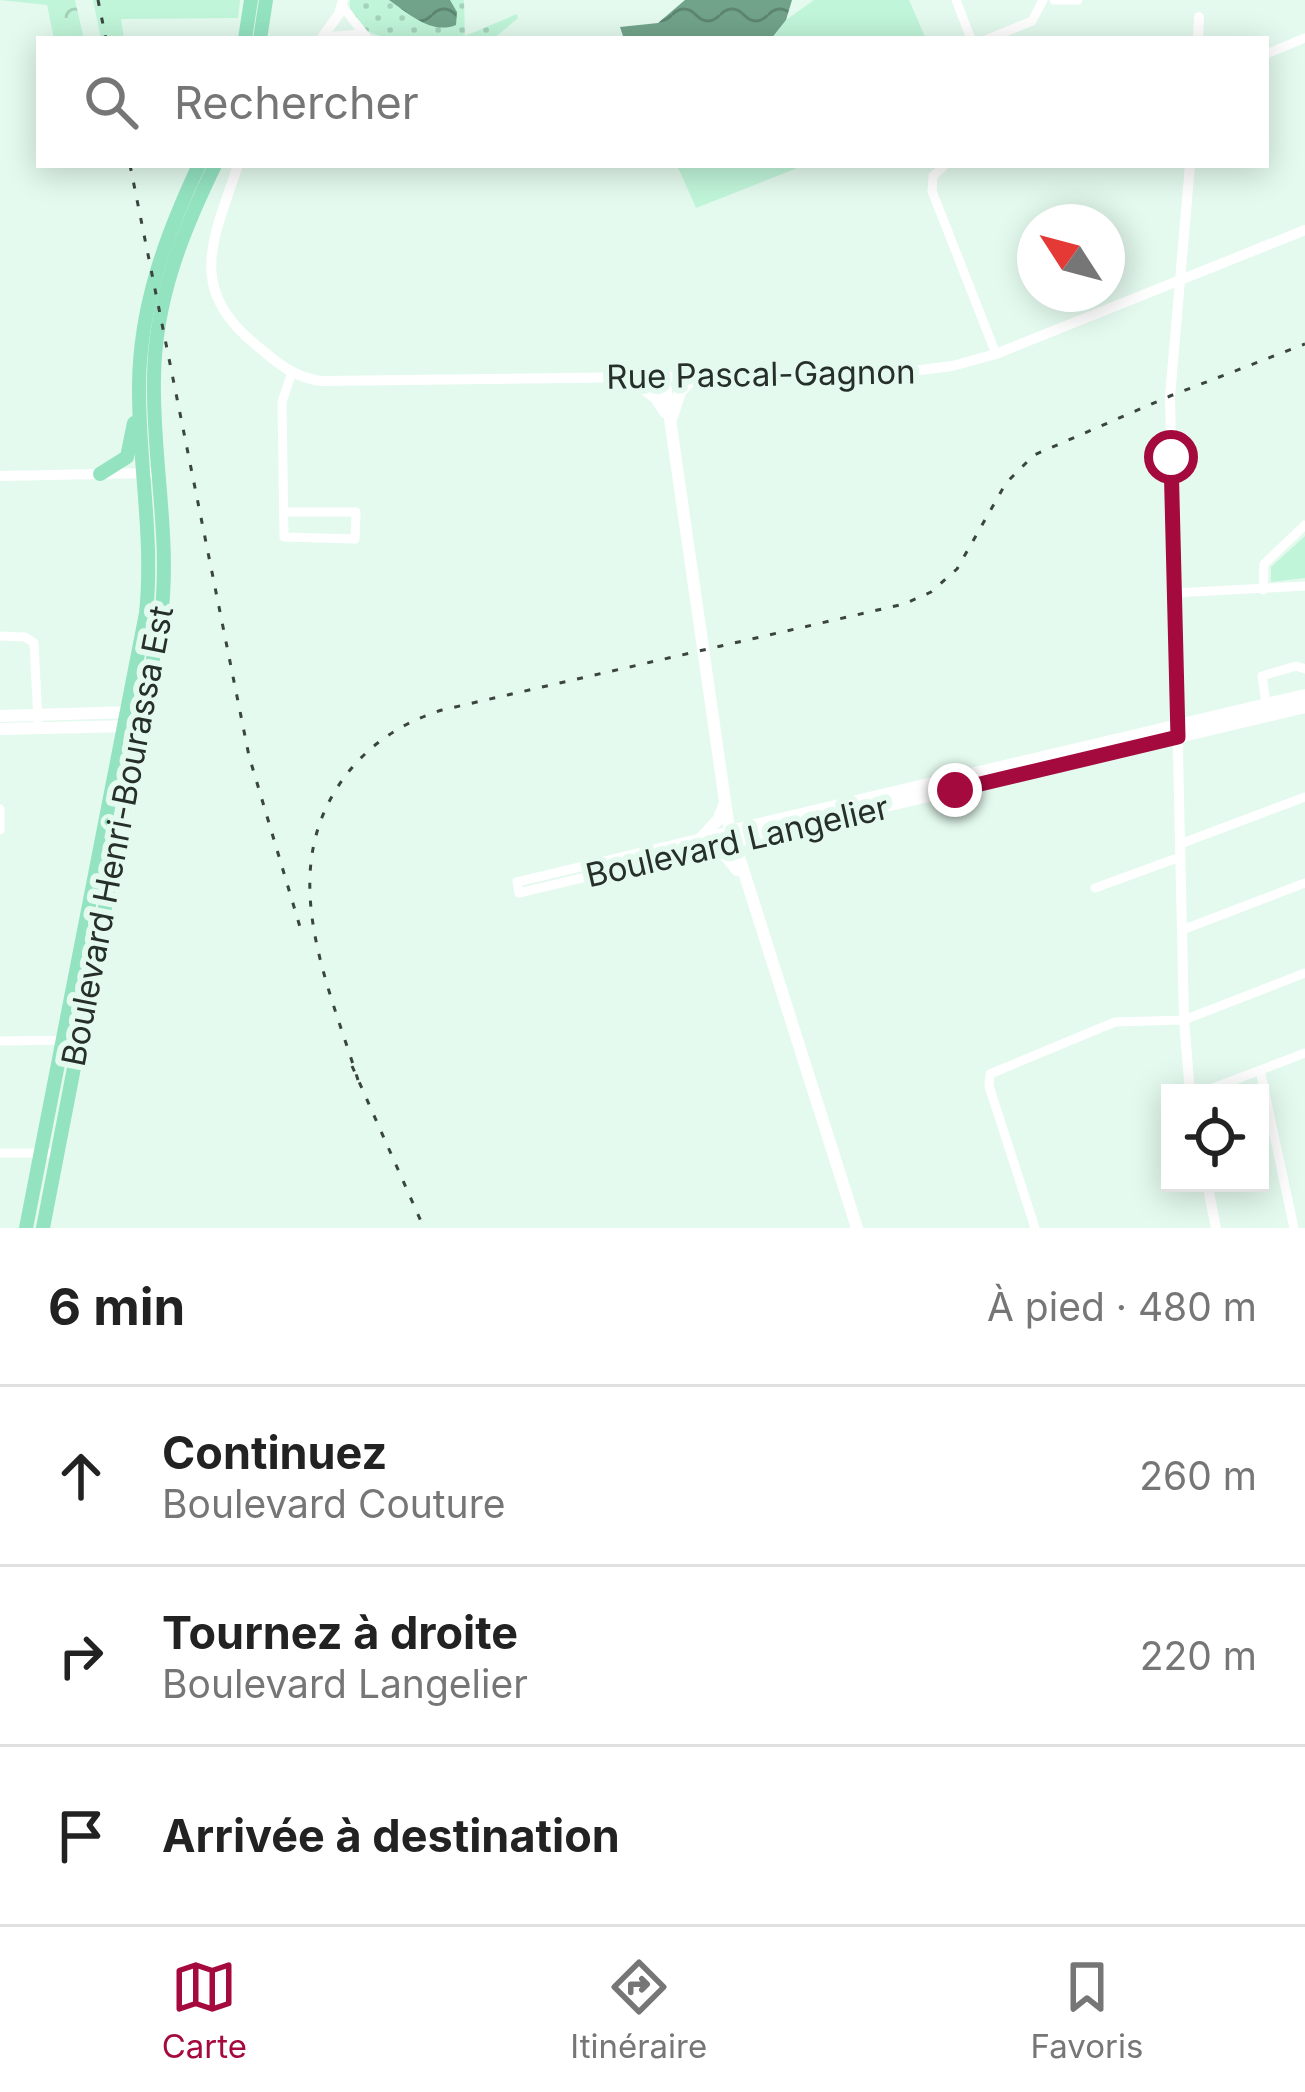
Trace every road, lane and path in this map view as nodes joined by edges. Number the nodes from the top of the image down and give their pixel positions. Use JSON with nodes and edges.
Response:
{"nodes":[{"id":1,"x":250,"y":0,"type":"edge"},
{"id":2,"x":266,"y":0,"type":"edge"},
{"id":3,"x":956,"y":0,"type":"edge"},
{"id":4,"x":1043,"y":0,"type":"edge"},
{"id":5,"x":1054,"y":0,"type":"edge"},
{"id":6,"x":1078,"y":0,"type":"edge"},
{"id":7,"x":342,"y":3,"type":"edge"},
{"id":8,"x":1199,"y":17,"type":"dead end"},
{"id":9,"x":244,"y":36,"type":"edge"},
{"id":10,"x":260,"y":36,"type":"edge"},
{"id":11,"x":323,"y":36,"type":"edge"},
{"id":12,"x":331,"y":36,"type":"edge"},
{"id":13,"x":365,"y":36,"type":"edge"},
{"id":14,"x":970,"y":36,"type":"edge"},
{"id":15,"x":996,"y":36,"type":"edge"},
{"id":16,"x":1198,"y":36,"type":"edge"},
{"id":17,"x":1305,"y":38,"type":"edge"},
{"id":18,"x":1269,"y":53,"type":"edge"},
{"id":19,"x":199,"y":168,"type":"edge"},
{"id":20,"x":214,"y":168,"type":"edge"},
{"id":21,"x":237,"y":168,"type":"edge"},
{"id":22,"x":942,"y":168,"type":"edge"},
{"id":23,"x":1190,"y":168,"type":"edge"},
{"id":24,"x":1305,"y":230,"type":"edge"},
{"id":25,"x":1182,"y":280,"type":"junction"},
{"id":26,"x":996,"y":354,"type":"junction"},
{"id":27,"x":292,"y":372,"type":"junction"},
{"id":28,"x":664,"y":377,"type":"junction"},
{"id":29,"x":694,"y":377,"type":"junction"},
{"id":30,"x":631,"y":378,"type":"junction"},
{"id":31,"x":140,"y":407,"type":"junction"},
{"id":32,"x":671,"y":424,"type":"junction"},
{"id":33,"x":152,"y":473,"type":"junction"},
{"id":34,"x":100,"y":474,"type":"junction"},
{"id":35,"x":0,"y":476,"type":"edge"},
{"id":36,"x":284,"y":512,"type":"junction"},
{"id":37,"x":1305,"y":525,"type":"edge"},
{"id":38,"x":1305,"y":586,"type":"edge"},
{"id":39,"x":1263,"y":590,"type":"junction"},
{"id":40,"x":1174,"y":593,"type":"junction"},
{"id":41,"x":0,"y":636,"type":"edge"},
{"id":42,"x":1305,"y":669,"type":"edge"},
{"id":43,"x":1305,"y":695,"type":"edge"},
{"id":44,"x":1266,"y":704,"type":"junction"},
{"id":45,"x":1305,"y":707,"type":"edge"},
{"id":46,"x":0,"y":716,"type":"edge"},
{"id":47,"x":38,"y":722,"type":"junction"},
{"id":48,"x":130,"y":722,"type":"junction"},
{"id":49,"x":0,"y":729,"type":"edge"},
{"id":50,"x":1177,"y":731,"type":"junction"},
{"id":51,"x":1305,"y":797,"type":"edge"},
{"id":52,"x":725,"y":802,"type":"junction"},
{"id":53,"x":1,"y":813,"type":"edge"},
{"id":54,"x":758,"y":824,"type":"junction"},
{"id":55,"x":0,"y":830,"type":"edge"},
{"id":56,"x":776,"y":832,"type":"junction"},
{"id":57,"x":731,"y":836,"type":"junction"},
{"id":58,"x":702,"y":844,"type":"junction"},
{"id":59,"x":1180,"y":850,"type":"junction"},
{"id":60,"x":1305,"y":883,"type":"edge"},
{"id":61,"x":747,"y":886,"type":"junction"},
{"id":62,"x":518,"y":887,"type":"dead end"},
{"id":63,"x":1096,"y":887,"type":"dead end"},
{"id":64,"x":1182,"y":930,"type":"junction"},
{"id":65,"x":1305,"y":973,"type":"edge"},
{"id":66,"x":1184,"y":1020,"type":"junction"},
{"id":67,"x":69,"y":1040,"type":"junction"},
{"id":68,"x":0,"y":1041,"type":"edge"},
{"id":69,"x":1305,"y":1052,"type":"edge"},
{"id":70,"x":1260,"y":1070,"type":"junction"},
{"id":71,"x":1189,"y":1084,"type":"edge"},
{"id":72,"x":1223,"y":1084,"type":"edge"},
{"id":73,"x":0,"y":1153,"type":"edge"},
{"id":74,"x":48,"y":1153,"type":"junction"},
{"id":75,"x":1209,"y":1192,"type":"edge"},
{"id":76,"x":26,"y":1228,"type":"edge"},
{"id":77,"x":43,"y":1228,"type":"edge"},
{"id":78,"x":857,"y":1228,"type":"edge"},
{"id":79,"x":1035,"y":1228,"type":"edge"},
{"id":80,"x":1216,"y":1228,"type":"edge"},
{"id":81,"x":1294,"y":1228,"type":"edge"}],
"edges":[{"from":1,"to":9,"type":"main road"},
{"from":2,"to":10,"type":"main road"},
{"from":3,"to":14,"type":"street"},
{"from":4,"to":15,"type":"street"},
{"from":5,"to":6,"type":"street"},
{"from":7,"to":11,"type":"street"},
{"from":7,"to":13,"type":"street"},
{"from":8,"to":16,"type":"street"},
{"from":12,"to":13,"type":"street"},
{"from":17,"to":18,"type":"street"},
{"from":19,"to":31,"type":"main road","name":"Boulevard Henri-Bourassa Est"},
{"from":20,"to":33,"type":"main road","name":"Boulevard Henri-Bourassa Est"},
{"from":21,"to":27,"type":"street","name":"Rue Pascal-Gagnon"},
{"from":22,"to":26,"type":"street"},
{"from":23,"to":25,"type":"street"},
{"from":24,"to":25,"type":"street","name":"Rue Pascal-Gagnon"},
{"from":25,"to":26,"type":"street","name":"Rue Pascal-Gagnon"},
{"from":25,"to":40,"type":"street"},
{"from":26,"to":29,"type":"street","name":"Rue Pascal-Gagnon"},
{"from":27,"to":30,"type":"street","name":"Rue Pascal-Gagnon"},
{"from":27,"to":36,"type":"street"},
{"from":28,"to":29,"type":"street","name":"Rue Pascal-Gagnon"},
{"from":28,"to":30,"type":"street","name":"Rue Pascal-Gagnon"},
{"from":28,"to":32,"type":"main road"},
{"from":29,"to":32,"type":"main road"},
{"from":30,"to":32,"type":"main road"},
{"from":31,"to":33,"type":"main road","name":"Boulevard Henri-Bourassa Est"},
{"from":31,"to":34,"type":"main road"},
{"from":32,"to":52,"type":"main road"},
{"from":33,"to":34,"type":"street"},
{"from":33,"to":48,"type":"main road","name":"Boulevard Henri-Bourassa Est"},
{"from":33,"to":48,"type":"main road","name":"Boulevard Henri-Bourassa Est"},
{"from":34,"to":35,"type":"street"},
{"from":36,"to":36,"type":"street"},
{"from":37,"to":39,"type":"street"},
{"from":38,"to":39,"type":"street"},
{"from":39,"to":40,"type":"street"},
{"from":40,"to":50,"type":"street"},
{"from":41,"to":47,"type":"street"},
{"from":42,"to":44,"type":"street"},
{"from":43,"to":44,"type":"main road","name":"Boulevard Langelier"},
{"from":44,"to":50,"type":"main road","name":"Boulevard Langelier"},
{"from":45,"to":50,"type":"main road","name":"Boulevard Langelier"},
{"from":46,"to":47,"type":"main road"},
{"from":47,"to":48,"type":"main road"},
{"from":47,"to":49,"type":"main road"},
{"from":48,"to":67,"type":"main road","name":"Boulevard Henri-Bourassa Est"},
{"from":50,"to":54,"type":"main road","name":"Boulevard Langelier"},
{"from":50,"to":56,"type":"main road","name":"Boulevard Langelier"},
{"from":50,"to":59,"type":"street"},
{"from":51,"to":59,"type":"street"},
{"from":52,"to":54,"type":"main road"},
{"from":52,"to":57,"type":"main road"},
{"from":52,"to":58,"type":"main road"},
{"from":53,"to":55,"type":"street"},
{"from":54,"to":57,"type":"main road","name":"Boulevard Langelier"},
{"from":56,"to":57,"type":"main road","name":"Boulevard Langelier"},
{"from":56,"to":61,"type":"main road"},
{"from":57,"to":58,"type":"street","name":"Boulevard Langelier"},
{"from":57,"to":61,"type":"main road"},
{"from":58,"to":61,"type":"main road"},
{"from":58,"to":62,"type":"street","name":"Boulevard Langelier"},
{"from":59,"to":63,"type":"street"},
{"from":59,"to":64,"type":"street"},
{"from":60,"to":64,"type":"street"},
{"from":61,"to":78,"type":"main road"},
{"from":64,"to":66,"type":"street"},
{"from":65,"to":66,"type":"street"},
{"from":66,"to":71,"type":"street"},
{"from":66,"to":79,"type":"street"},
{"from":67,"to":68,"type":"street"},
{"from":67,"to":74,"type":"main road","name":"Boulevard Henri-Bourassa Est"},
{"from":69,"to":70,"type":"street"},
{"from":70,"to":72,"type":"street"},
{"from":70,"to":81,"type":"street"},
{"from":73,"to":74,"type":"street"},
{"from":74,"to":76,"type":"main road","name":"Boulevard Henri-Bourassa Est"},
{"from":74,"to":77,"type":"main road","name":"Boulevard Henri-Bourassa Est"},
{"from":75,"to":80,"type":"street"}]}
